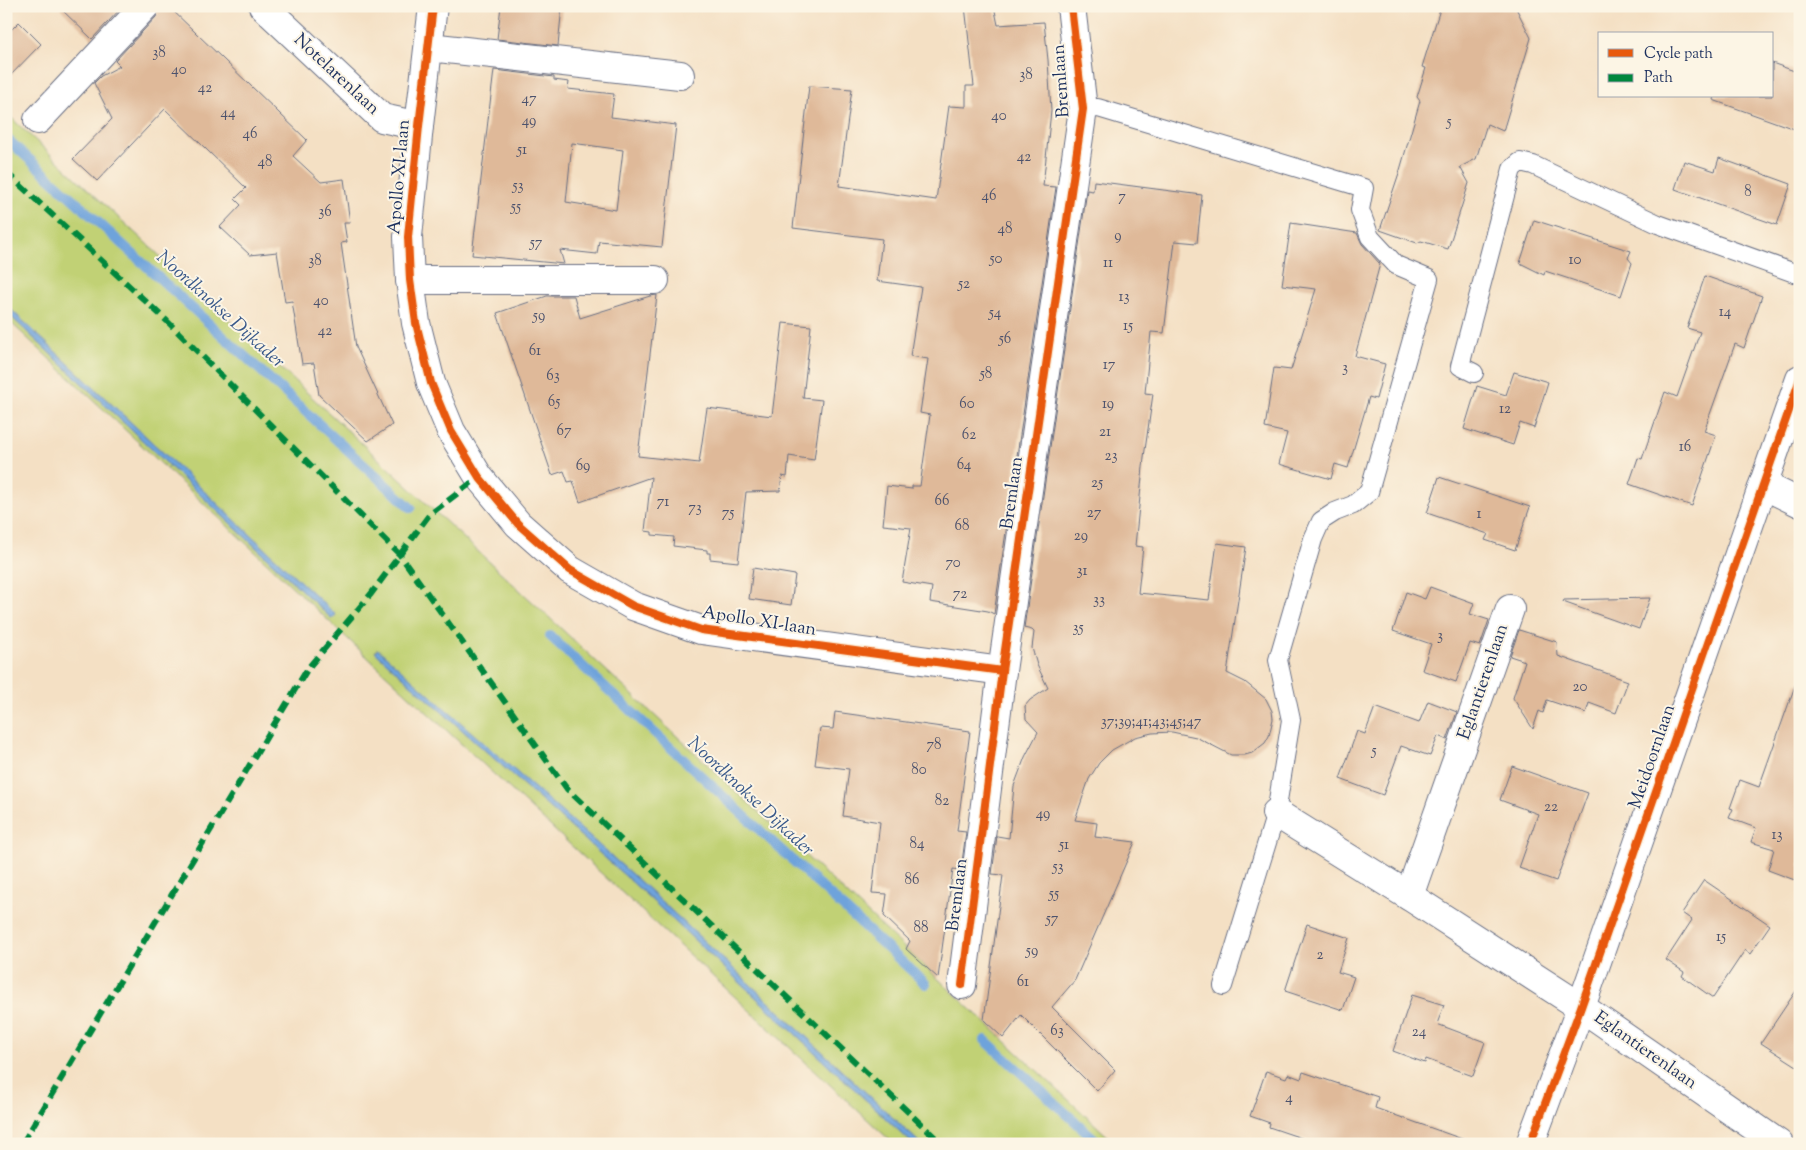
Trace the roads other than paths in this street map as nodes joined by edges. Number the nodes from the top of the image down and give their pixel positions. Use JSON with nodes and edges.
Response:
{"nodes":[{"id":1,"x":145,"y":6,"type":"edge"},
{"id":2,"x":263,"y":6,"type":"edge"},
{"id":3,"x":433,"y":6,"type":"edge"},
{"id":4,"x":1071,"y":6,"type":"edge"},
{"id":5,"x":429,"y":47,"type":"junction"},
{"id":6,"x":680,"y":75,"type":"dead end"},
{"id":7,"x":1083,"y":109,"type":"junction"},
{"id":8,"x":38,"y":120,"type":"dead end"},
{"id":9,"x":419,"y":126,"type":"junction"},
{"id":10,"x":1800,"y":275,"type":"edge"},
{"id":11,"x":410,"y":280,"type":"junction"},
{"id":12,"x":655,"y":280,"type":"dead end"},
{"id":13,"x":1474,"y":373,"type":"dead end"},
{"id":14,"x":1800,"y":379,"type":"edge"},
{"id":15,"x":1763,"y":486,"type":"junction"},
{"id":16,"x":1800,"y":503,"type":"edge"},
{"id":17,"x":1510,"y":609,"type":"dead end"},
{"id":18,"x":1002,"y":671,"type":"junction"},
{"id":19,"x":1276,"y":813,"type":"junction"},
{"id":20,"x":1409,"y":896,"type":"junction"},
{"id":21,"x":962,"y":985,"type":"dead end"},
{"id":22,"x":1223,"y":986,"type":"dead end"},
{"id":23,"x":1581,"y":1007,"type":"junction"},
{"id":24,"x":1530,"y":1144,"type":"edge"},
{"id":25,"x":1779,"y":1144,"type":"edge"}],
"edges":[{"from":1,"to":8,"type":"street"},
{"from":2,"to":9,"type":"street","name":"Notelarenlaan"},
{"from":3,"to":5,"type":"street","name":"Apollo XI-laan"},
{"from":4,"to":7,"type":"street","name":"Bremlaan"},
{"from":5,"to":6,"type":"street"},
{"from":5,"to":9,"type":"street","name":"Apollo XI-laan"},
{"from":7,"to":18,"type":"street","name":"Bremlaan"},
{"from":7,"to":19,"type":"lane"},
{"from":9,"to":11,"type":"street","name":"Apollo XI-laan"},
{"from":10,"to":13,"type":"lane"},
{"from":11,"to":12,"type":"street"},
{"from":11,"to":18,"type":"street","name":"Apollo XI-laan"},
{"from":14,"to":15,"type":"street","name":"Meidoornlaan"},
{"from":15,"to":16,"type":"street"},
{"from":15,"to":23,"type":"street","name":"Meidoornlaan"},
{"from":17,"to":20,"type":"street","name":"Eglantierenlaan"},
{"from":18,"to":21,"type":"street","name":"Bremlaan"},
{"from":19,"to":20,"type":"street","name":"Eglantierenlaan"},
{"from":19,"to":22,"type":"lane"},
{"from":20,"to":23,"type":"street","name":"Eglantierenlaan"},
{"from":23,"to":24,"type":"street","name":"Meidoornlaan"},
{"from":23,"to":25,"type":"street","name":"Eglantierenlaan"}]}
